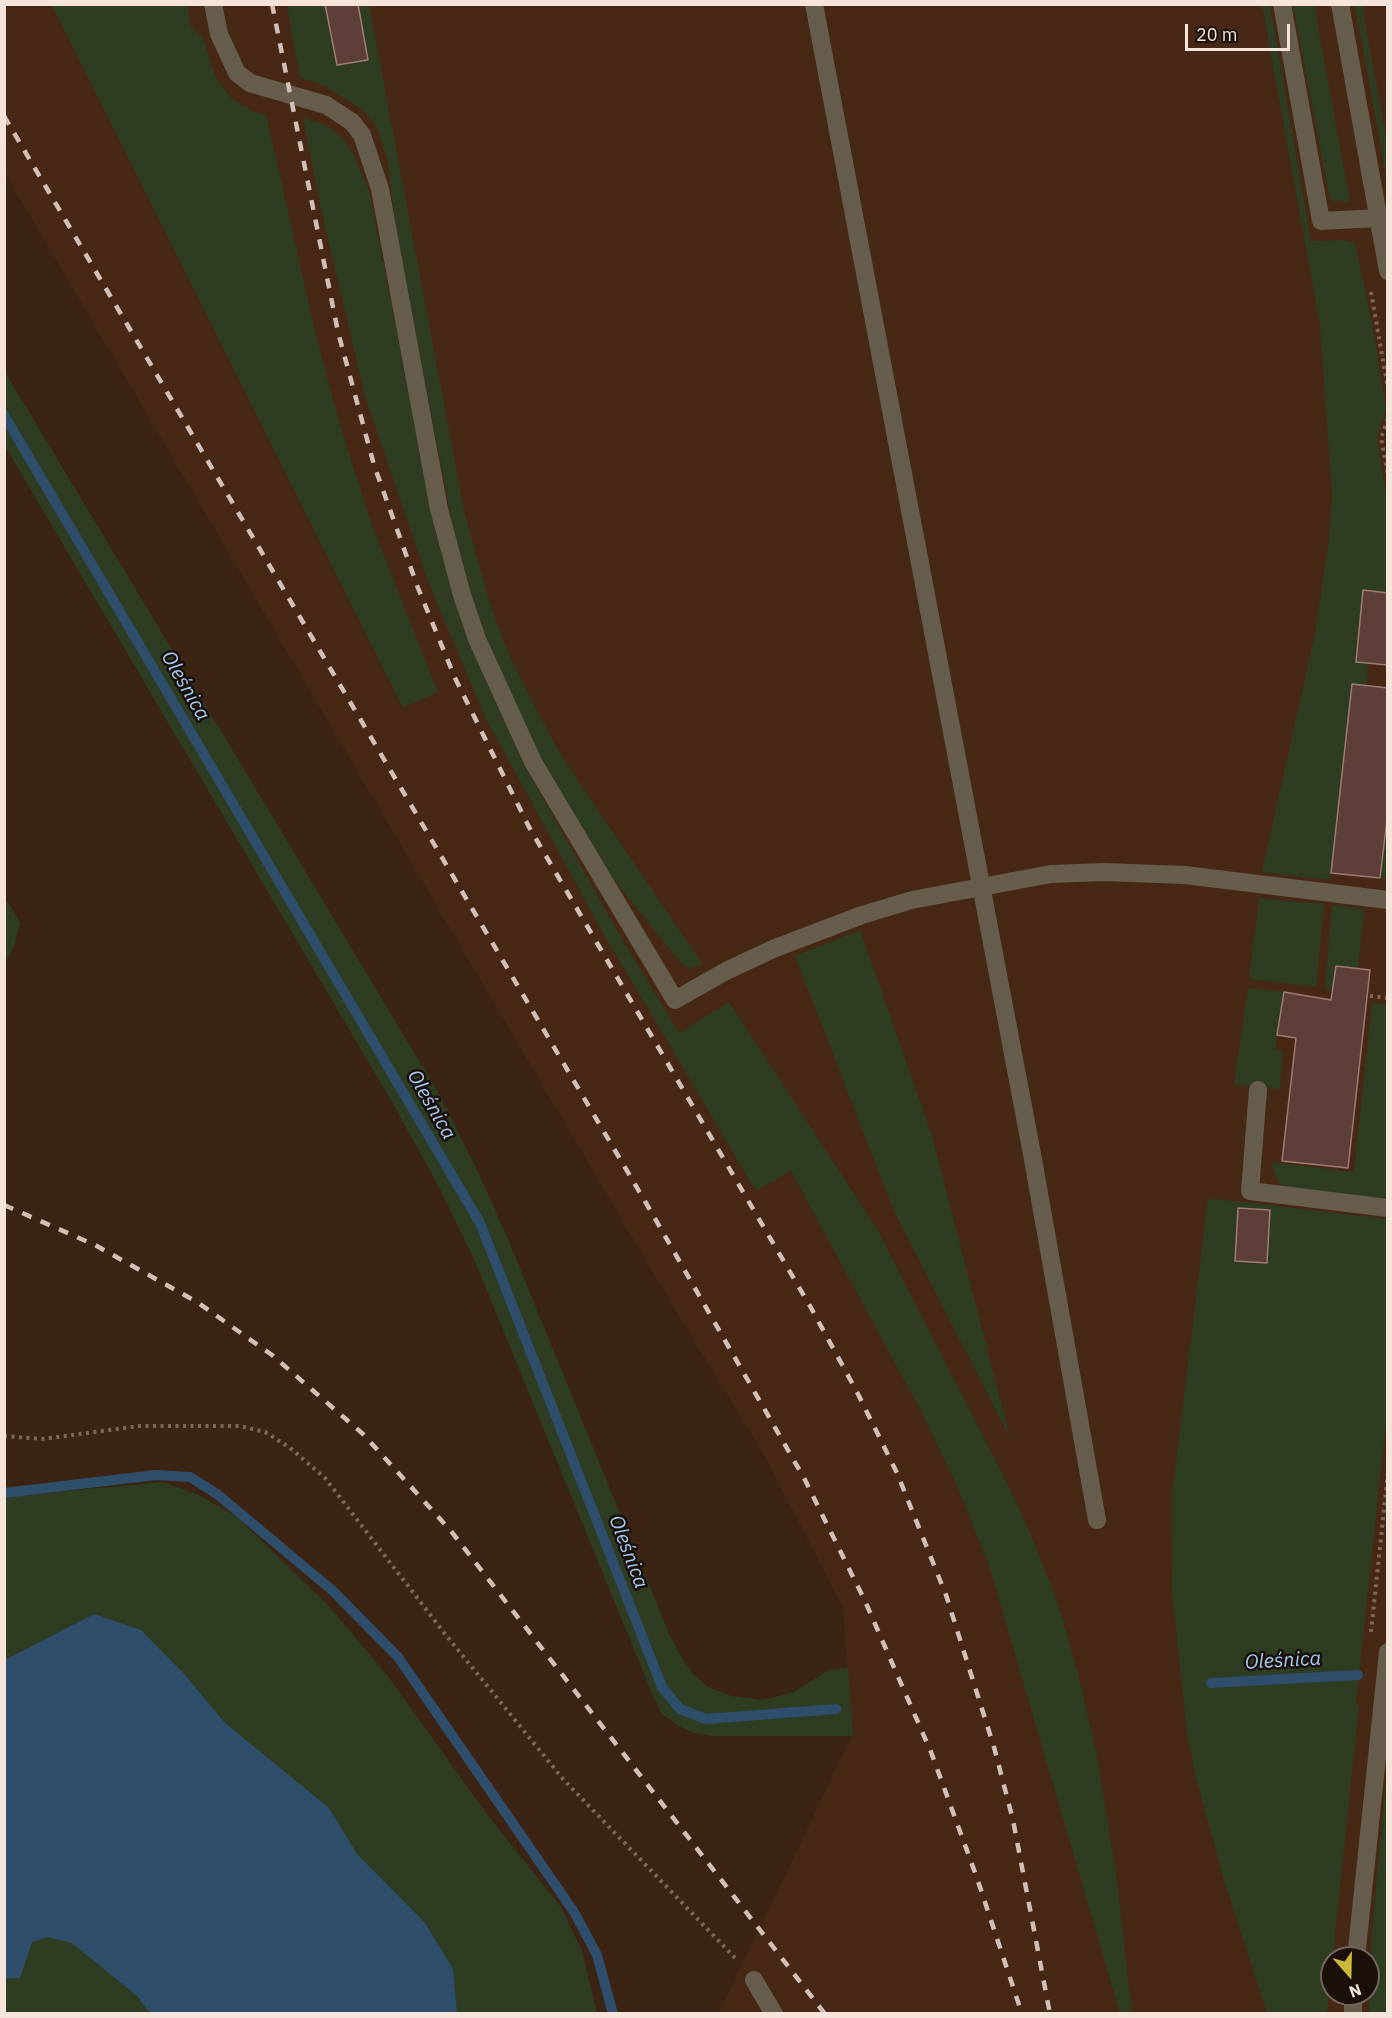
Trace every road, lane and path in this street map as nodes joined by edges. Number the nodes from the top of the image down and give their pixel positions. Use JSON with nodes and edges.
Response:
{"nodes":[{"id":1,"x":213,"y":4,"type":"edge"},
{"id":2,"x":814,"y":4,"type":"edge"},
{"id":3,"x":1282,"y":4,"type":"edge"},
{"id":4,"x":1340,"y":4,"type":"edge"},
{"id":5,"x":1378,"y":218,"type":"junction"},
{"id":6,"x":1388,"y":271,"type":"edge"},
{"id":7,"x":1388,"y":419,"type":"edge"},
{"id":8,"x":1388,"y":475,"type":"edge"},
{"id":9,"x":981,"y":888,"type":"junction"},
{"id":10,"x":1388,"y":900,"type":"edge"},
{"id":11,"x":1370,"y":996,"type":"dead end"},
{"id":12,"x":1388,"y":998,"type":"edge"},
{"id":13,"x":1258,"y":1090,"type":"dead end"},
{"id":14,"x":1388,"y":1208,"type":"edge"},
{"id":15,"x":4,"y":1436,"type":"edge"},
{"id":16,"x":1097,"y":1520,"type":"dead end"},
{"id":17,"x":1388,"y":1652,"type":"edge"},
{"id":18,"x":1357,"y":1946,"type":"edge"},
{"id":19,"x":754,"y":1980,"type":"joint"},
{"id":20,"x":774,"y":2013,"type":"edge"}],
"edges":[{"from":1,"to":9,"type":"lane"},
{"from":2,"to":9,"type":"lane"},
{"from":3,"to":5,"type":"lane"},
{"from":4,"to":5,"type":"lane"},
{"from":5,"to":6,"type":"lane"},
{"from":7,"to":8,"type":"path"},
{"from":9,"to":10,"type":"lane"},
{"from":9,"to":16,"type":"lane"},
{"from":11,"to":12,"type":"path"},
{"from":13,"to":14,"type":"lane"},
{"from":15,"to":19,"type":"path"},
{"from":17,"to":18,"type":"lane"},
{"from":19,"to":20,"type":"lane"}]}
